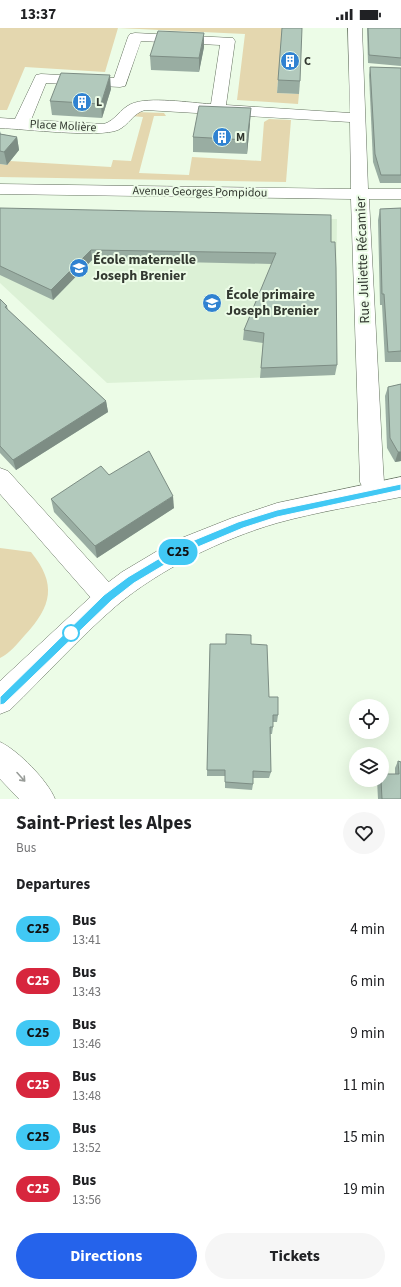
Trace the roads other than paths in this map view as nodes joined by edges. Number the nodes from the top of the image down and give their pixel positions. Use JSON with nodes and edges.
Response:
{"nodes":[{"id":1,"x":355,"y":28,"type":"edge"},
{"id":2,"x":356,"y":68,"type":"junction"},
{"id":3,"x":371,"y":68,"type":"edge"},
{"id":4,"x":218,"y":109,"type":"junction"},
{"id":5,"x":357,"y":118,"type":"junction"},
{"id":6,"x":0,"y":123,"type":"edge"},
{"id":7,"x":21,"y":124,"type":"junction"},
{"id":8,"x":0,"y":189,"type":"edge"},
{"id":9,"x":360,"y":194,"type":"junction"},
{"id":10,"x":401,"y":194,"type":"edge"},
{"id":11,"x":0,"y":478,"type":"edge"},
{"id":12,"x":401,"y":487,"type":"edge"},
{"id":13,"x":376,"y":492,"type":"junction"},
{"id":14,"x":107,"y":598,"type":"junction"},
{"id":15,"x":0,"y":700,"type":"edge"},
{"id":16,"x":0,"y":757,"type":"edge"},
{"id":17,"x":40,"y":799,"type":"edge"}],
"edges":[{"from":1,"to":2,"type":"street","name":"Rue Juliette Récamier"},
{"from":2,"to":3,"type":"street"},
{"from":2,"to":5,"type":"street","name":"Rue Juliette Récamier"},
{"from":4,"to":5,"type":"street","name":"Place Molière"},
{"from":4,"to":7,"type":"street","name":"Place Molière"},
{"from":4,"to":7,"type":"street","name":"Place Molière"},
{"from":5,"to":9,"type":"street","name":"Rue Juliette Récamier"},
{"from":6,"to":7,"type":"street"},
{"from":8,"to":9,"type":"street","name":"Avenue Georges Pompidou"},
{"from":9,"to":10,"type":"street","name":"Avenue Georges Pompidou"},
{"from":9,"to":13,"type":"street","name":"Rue Juliette Récamier"},
{"from":11,"to":14,"type":"street"},
{"from":12,"to":13,"type":"street"},
{"from":13,"to":14,"type":"street"},
{"from":14,"to":15,"type":"street"},
{"from":16,"to":17,"type":"street","one_way":true}]}
